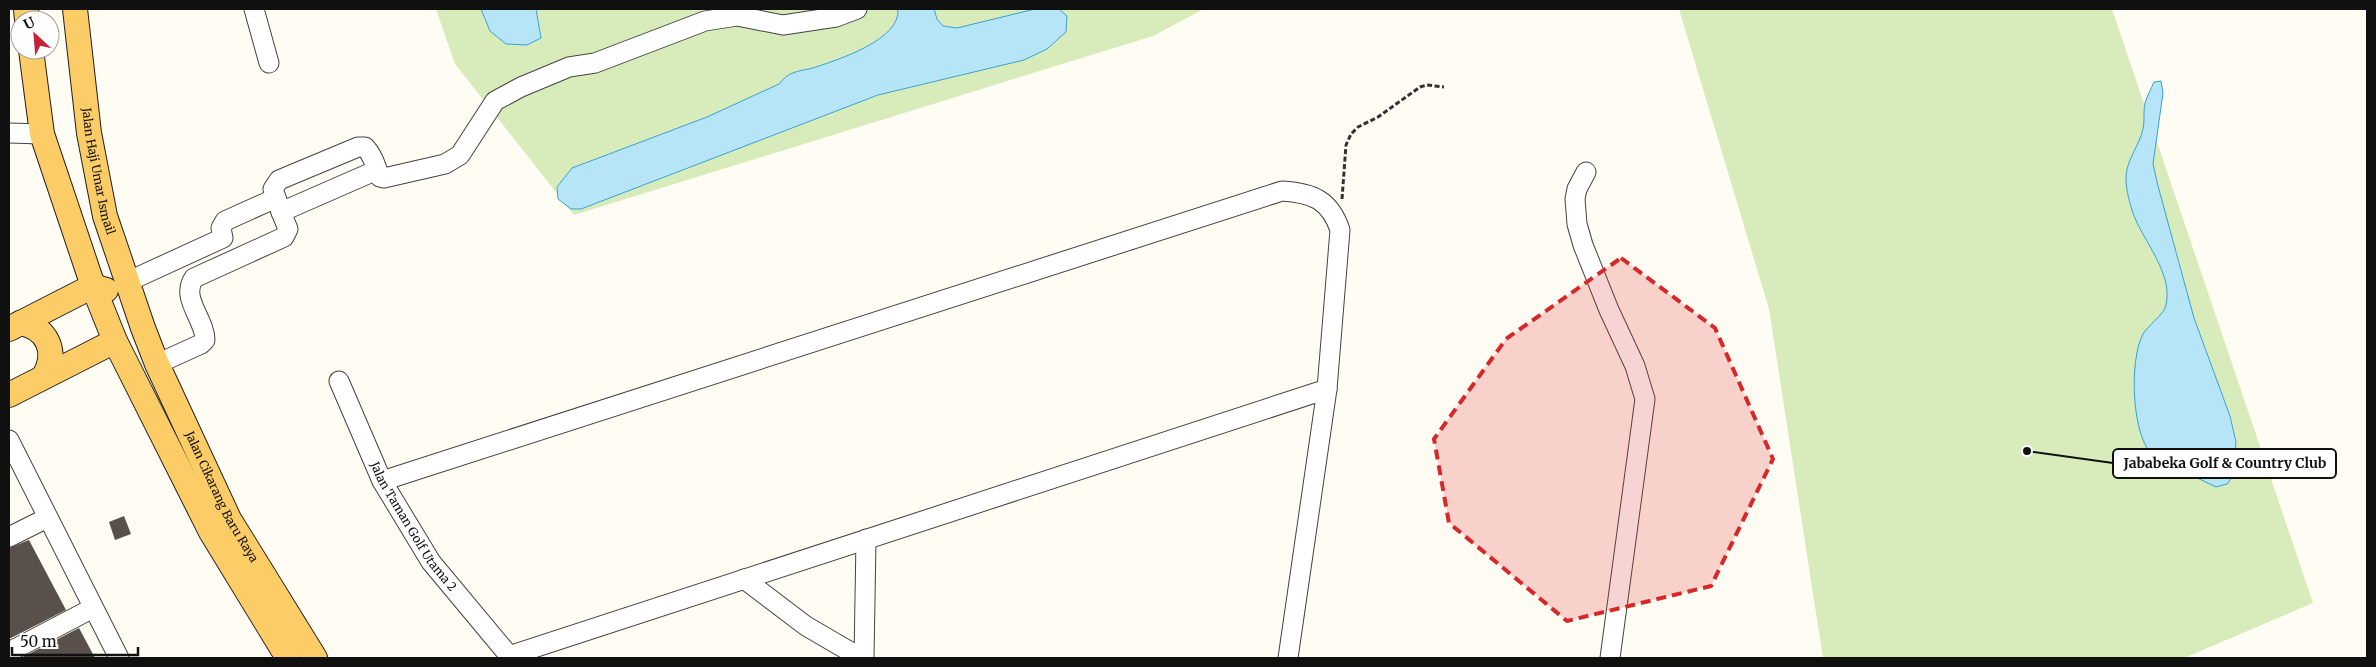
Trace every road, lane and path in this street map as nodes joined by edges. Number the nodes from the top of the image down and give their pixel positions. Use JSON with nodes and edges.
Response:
{"nodes":[{"id":1,"x":75,"y":9,"type":"edge"},
{"id":2,"x":254,"y":9,"type":"edge"},
{"id":3,"x":857,"y":9,"type":"edge"},
{"id":4,"x":32,"y":60,"type":"edge"},
{"id":5,"x":269,"y":63,"type":"dead end"},
{"id":6,"x":1444,"y":87,"type":"dead end"},
{"id":7,"x":9,"y":133,"type":"edge"},
{"id":8,"x":42,"y":134,"type":"junction"},
{"id":9,"x":377,"y":170,"type":"junction"},
{"id":10,"x":1586,"y":172,"type":"dead end"},
{"id":11,"x":278,"y":205,"type":"junction"},
{"id":12,"x":1340,"y":230,"type":"junction"},
{"id":13,"x":223,"y":238,"type":"junction"},
{"id":14,"x":232,"y":260,"type":"junction"},
{"id":15,"x":127,"y":282,"type":"junction"},
{"id":16,"x":93,"y":286,"type":"junction"},
{"id":17,"x":140,"y":322,"type":"junction"},
{"id":18,"x":15,"y":326,"type":"edge"},
{"id":19,"x":115,"y":341,"type":"junction"},
{"id":20,"x":157,"y":364,"type":"junction"},
{"id":21,"x":44,"y":376,"type":"junction"},
{"id":22,"x":339,"y":381,"type":"dead end"},
{"id":23,"x":1326,"y":389,"type":"junction"},
{"id":24,"x":9,"y":395,"type":"edge"},
{"id":25,"x":9,"y":440,"type":"edge"},
{"id":26,"x":382,"y":481,"type":"junction"},
{"id":27,"x":47,"y":518,"type":"junction"},
{"id":28,"x":9,"y":538,"type":"edge"},
{"id":29,"x":866,"y":539,"type":"junction"},
{"id":30,"x":744,"y":579,"type":"junction"},
{"id":31,"x":93,"y":608,"type":"junction"},
{"id":32,"x":9,"y":652,"type":"edge"},
{"id":33,"x":510,"y":657,"type":"edge"},
{"id":34,"x":119,"y":658,"type":"edge"},
{"id":35,"x":288,"y":658,"type":"edge"},
{"id":36,"x":315,"y":658,"type":"edge"},
{"id":37,"x":862,"y":658,"type":"edge"},
{"id":38,"x":1288,"y":658,"type":"edge"},
{"id":39,"x":1610,"y":658,"type":"edge"}],
"edges":[{"from":1,"to":15,"type":"main road","name":"Jalan Haji Umar Ismail"},
{"from":2,"to":5,"type":"street"},
{"from":3,"to":9,"type":"street"},
{"from":4,"to":8,"type":"main road"},
{"from":6,"to":12,"type":"path"},
{"from":7,"to":8,"type":"street"},
{"from":8,"to":16,"type":"main road"},
{"from":9,"to":11,"type":"street"},
{"from":9,"to":11,"type":"street"},
{"from":10,"to":39,"type":"street"},
{"from":11,"to":13,"type":"street"},
{"from":11,"to":14,"type":"street"},
{"from":12,"to":23,"type":"street"},
{"from":12,"to":26,"type":"street"},
{"from":13,"to":14,"type":"street"},
{"from":13,"to":15,"type":"street"},
{"from":14,"to":20,"type":"street"},
{"from":15,"to":17,"type":"main road","name":"Jalan Haji Umar Ismail"},
{"from":16,"to":17,"type":"main road"},
{"from":16,"to":18,"type":"main road"},
{"from":16,"to":19,"type":"main road"},
{"from":17,"to":20,"type":"main road","name":"Jalan Cikarang Baru Raya"},
{"from":18,"to":21,"type":"main road"},
{"from":19,"to":21,"type":"main road"},
{"from":19,"to":35,"type":"main road","name":"Jalan Cikarang Baru Raya"},
{"from":20,"to":36,"type":"main road","name":"Jalan Cikarang Baru Raya"},
{"from":21,"to":24,"type":"main road"},
{"from":22,"to":26,"type":"street","name":"Jalan Taman Golf Utama 2"},
{"from":23,"to":29,"type":"street"},
{"from":23,"to":38,"type":"street"},
{"from":25,"to":27,"type":"street"},
{"from":26,"to":33,"type":"street","name":"Jalan Taman Golf Utama 2"},
{"from":27,"to":28,"type":"street"},
{"from":27,"to":31,"type":"street"},
{"from":29,"to":30,"type":"street"},
{"from":29,"to":37,"type":"street"},
{"from":30,"to":33,"type":"street"},
{"from":30,"to":37,"type":"street"},
{"from":31,"to":32,"type":"street"},
{"from":31,"to":34,"type":"street"}]}
